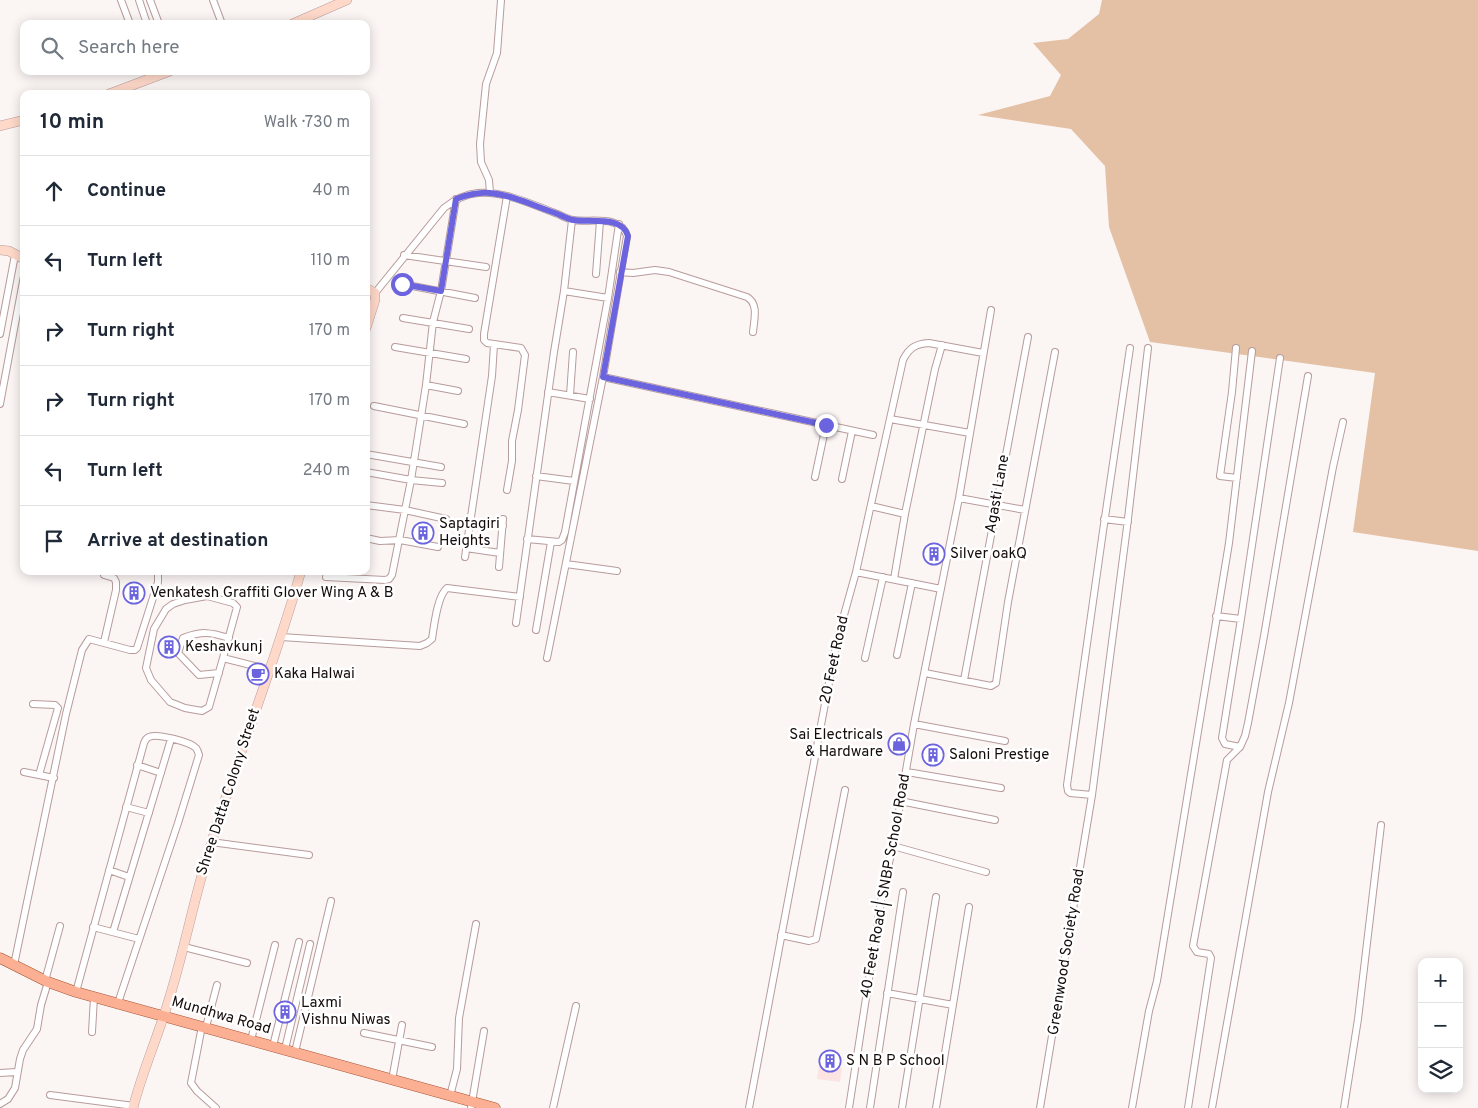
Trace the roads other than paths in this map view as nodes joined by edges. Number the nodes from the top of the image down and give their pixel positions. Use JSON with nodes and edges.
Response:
{"nodes":[{"id":1,"x":121,"y":0,"type":"edge"},
{"id":2,"x":139,"y":0,"type":"edge"},
{"id":3,"x":150,"y":0,"type":"edge"},
{"id":4,"x":213,"y":0,"type":"edge"},
{"id":5,"x":347,"y":0,"type":"edge"},
{"id":6,"x":501,"y":0,"type":"edge"},
{"id":7,"x":128,"y":20,"type":"edge"},
{"id":8,"x":146,"y":20,"type":"edge"},
{"id":9,"x":158,"y":20,"type":"edge"},
{"id":10,"x":220,"y":20,"type":"edge"},
{"id":11,"x":301,"y":20,"type":"edge"},
{"id":12,"x":159,"y":75,"type":"edge"},
{"id":13,"x":120,"y":90,"type":"edge"},
{"id":14,"x":20,"y":121,"type":"edge"},
{"id":15,"x":0,"y":126,"type":"edge"},
{"id":16,"x":490,"y":193,"type":"junction"},
{"id":17,"x":507,"y":196,"type":"junction"},
{"id":18,"x":456,"y":199,"type":"junction"},
{"id":19,"x":572,"y":220,"type":"junction"},
{"id":20,"x":600,"y":221,"type":"junction"},
{"id":21,"x":619,"y":224,"type":"junction"},
{"id":22,"x":0,"y":250,"type":"edge"},
{"id":23,"x":404,"y":255,"type":"junction"},
{"id":24,"x":20,"y":257,"type":"edge"},
{"id":25,"x":446,"y":261,"type":"junction"},
{"id":26,"x":486,"y":267,"type":"dead end"},
{"id":27,"x":620,"y":272,"type":"junction"},
{"id":28,"x":596,"y":274,"type":"dead end"},
{"id":29,"x":402,"y":284,"type":"dead end"},
{"id":30,"x":370,"y":291,"type":"edge"},
{"id":31,"x":441,"y":291,"type":"junction"},
{"id":32,"x":564,"y":291,"type":"junction"},
{"id":33,"x":20,"y":297,"type":"edge"},
{"id":34,"x":476,"y":298,"type":"dead end"},
{"id":35,"x":608,"y":298,"type":"junction"},
{"id":36,"x":991,"y":310,"type":"dead end"},
{"id":37,"x":370,"y":316,"type":"edge"},
{"id":38,"x":403,"y":318,"type":"dead end"},
{"id":39,"x":434,"y":322,"type":"junction"},
{"id":40,"x":469,"y":329,"type":"dead end"},
{"id":41,"x":753,"y":332,"type":"dead end"},
{"id":42,"x":0,"y":334,"type":"edge"},
{"id":43,"x":1028,"y":336,"type":"dead end"},
{"id":44,"x":494,"y":345,"type":"junction"},
{"id":45,"x":942,"y":345,"type":"junction"},
{"id":46,"x":395,"y":347,"type":"dead end"},
{"id":47,"x":1130,"y":348,"type":"dead end"},
{"id":48,"x":1148,"y":348,"type":"dead end"},
{"id":49,"x":1236,"y":348,"type":"dead end"},
{"id":50,"x":1252,"y":351,"type":"dead end"},
{"id":51,"x":573,"y":352,"type":"dead end"},
{"id":52,"x":1054,"y":352,"type":"dead end"},
{"id":53,"x":983,"y":353,"type":"junction"},
{"id":54,"x":430,"y":354,"type":"junction"},
{"id":55,"x":1280,"y":358,"type":"dead end"},
{"id":56,"x":466,"y":359,"type":"dead end"},
{"id":57,"x":1308,"y":376,"type":"dead end"},
{"id":58,"x":603,"y":377,"type":"junction"},
{"id":59,"x":426,"y":385,"type":"junction"},
{"id":60,"x":458,"y":391,"type":"dead end"},
{"id":61,"x":548,"y":392,"type":"junction"},
{"id":62,"x":570,"y":395,"type":"junction"},
{"id":63,"x":590,"y":399,"type":"junction"},
{"id":64,"x":0,"y":404,"type":"edge"},
{"id":65,"x":374,"y":406,"type":"dead end"},
{"id":66,"x":420,"y":415,"type":"junction"},
{"id":67,"x":890,"y":419,"type":"junction"},
{"id":68,"x":1343,"y":422,"type":"dead end"},
{"id":69,"x":464,"y":424,"type":"dead end"},
{"id":70,"x":826,"y":425,"type":"junction"},
{"id":71,"x":923,"y":425,"type":"junction"},
{"id":72,"x":852,"y":431,"type":"junction"},
{"id":73,"x":970,"y":433,"type":"junction"},
{"id":74,"x":873,"y":435,"type":"dead end"},
{"id":75,"x":370,"y":455,"type":"edge"},
{"id":76,"x":412,"y":463,"type":"junction"},
{"id":77,"x":441,"y":468,"type":"dead end"},
{"id":78,"x":370,"y":473,"type":"edge"},
{"id":79,"x":536,"y":476,"type":"junction"},
{"id":80,"x":815,"y":478,"type":"dead end"},
{"id":81,"x":1237,"y":478,"type":"junction"},
{"id":82,"x":842,"y":479,"type":"dead end"},
{"id":83,"x":410,"y":480,"type":"junction"},
{"id":84,"x":574,"y":481,"type":"junction"},
{"id":85,"x":442,"y":483,"type":"dead end"},
{"id":86,"x":507,"y":490,"type":"dead end"},
{"id":87,"x":959,"y":498,"type":"junction"},
{"id":88,"x":370,"y":505,"type":"edge"},
{"id":89,"x":871,"y":506,"type":"junction"},
{"id":90,"x":996,"y":506,"type":"junction"},
{"id":91,"x":405,"y":510,"type":"junction"},
{"id":92,"x":1025,"y":510,"type":"junction"},
{"id":93,"x":905,"y":514,"type":"junction"},
{"id":94,"x":446,"y":519,"type":"dead end"},
{"id":95,"x":1104,"y":519,"type":"junction"},
{"id":96,"x":1128,"y":522,"type":"junction"},
{"id":97,"x":471,"y":523,"type":"junction"},
{"id":98,"x":370,"y":539,"type":"edge"},
{"id":99,"x":527,"y":539,"type":"junction"},
{"id":100,"x":400,"y":540,"type":"junction"},
{"id":101,"x":551,"y":542,"type":"junction"},
{"id":102,"x":438,"y":547,"type":"dead end"},
{"id":103,"x":466,"y":548,"type":"junction"},
{"id":104,"x":500,"y":554,"type":"junction"},
{"id":105,"x":465,"y":557,"type":"dead end"},
{"id":106,"x":566,"y":564,"type":"junction"},
{"id":107,"x":499,"y":567,"type":"dead end"},
{"id":108,"x":617,"y":571,"type":"dead end"},
{"id":109,"x":856,"y":572,"type":"junction"},
{"id":110,"x":104,"y":575,"type":"edge"},
{"id":111,"x":158,"y":575,"type":"edge"},
{"id":112,"x":300,"y":575,"type":"edge"},
{"id":113,"x":326,"y":577,"type":"dead end"},
{"id":114,"x":883,"y":577,"type":"junction"},
{"id":115,"x":894,"y":579,"type":"junction"},
{"id":116,"x":912,"y":583,"type":"junction"},
{"id":117,"x":942,"y":589,"type":"junction"},
{"id":118,"x":520,"y":597,"type":"junction"},
{"id":119,"x":1216,"y":616,"type":"junction"},
{"id":120,"x":1241,"y":619,"type":"junction"},
{"id":121,"x":516,"y":622,"type":"dead end"},
{"id":122,"x":536,"y":630,"type":"dead end"},
{"id":123,"x":281,"y":637,"type":"junction"},
{"id":124,"x":229,"y":638,"type":"junction"},
{"id":125,"x":104,"y":642,"type":"junction"},
{"id":126,"x":897,"y":655,"type":"dead end"},
{"id":127,"x":223,"y":658,"type":"junction"},
{"id":128,"x":547,"y":658,"type":"dead end"},
{"id":129,"x":865,"y":658,"type":"dead end"},
{"id":130,"x":270,"y":670,"type":"junction"},
{"id":131,"x":219,"y":673,"type":"junction"},
{"id":132,"x":926,"y":673,"type":"junction"},
{"id":133,"x":964,"y":680,"type":"junction"},
{"id":134,"x":33,"y":704,"type":"dead end"},
{"id":135,"x":914,"y":724,"type":"junction"},
{"id":136,"x":171,"y":739,"type":"junction"},
{"id":137,"x":1005,"y":741,"type":"dead end"},
{"id":138,"x":1240,"y":747,"type":"junction"},
{"id":139,"x":138,"y":766,"type":"junction"},
{"id":140,"x":24,"y":772,"type":"dead end"},
{"id":141,"x":907,"y":772,"type":"junction"},
{"id":142,"x":161,"y":773,"type":"junction"},
{"id":143,"x":39,"y":776,"type":"junction"},
{"id":144,"x":54,"y":778,"type":"junction"},
{"id":145,"x":1001,"y":788,"type":"dead end"},
{"id":146,"x":845,"y":790,"type":"dead end"},
{"id":147,"x":1092,"y":795,"type":"junction"},
{"id":148,"x":900,"y":801,"type":"junction"},
{"id":149,"x":126,"y":807,"type":"junction"},
{"id":150,"x":149,"y":813,"type":"junction"},
{"id":151,"x":995,"y":820,"type":"dead end"},
{"id":152,"x":1380,"y":825,"type":"dead end"},
{"id":153,"x":211,"y":842,"type":"junction"},
{"id":154,"x":893,"y":846,"type":"junction"},
{"id":155,"x":310,"y":855,"type":"dead end"},
{"id":156,"x":109,"y":870,"type":"junction"},
{"id":157,"x":986,"y":872,"type":"dead end"},
{"id":158,"x":129,"y":877,"type":"junction"},
{"id":159,"x":903,"y":892,"type":"dead end"},
{"id":160,"x":936,"y":897,"type":"dead end"},
{"id":161,"x":331,"y":901,"type":"dead end"},
{"id":162,"x":969,"y":907,"type":"dead end"},
{"id":163,"x":476,"y":924,"type":"dead end"},
{"id":164,"x":60,"y":926,"type":"dead end"},
{"id":165,"x":93,"y":927,"type":"junction"},
{"id":166,"x":113,"y":932,"type":"junction"},
{"id":167,"x":781,"y":935,"type":"junction"},
{"id":168,"x":139,"y":939,"type":"junction"},
{"id":169,"x":299,"y":942,"type":"dead end"},
{"id":170,"x":310,"y":944,"type":"dead end"},
{"id":171,"x":275,"y":946,"type":"dead end"},
{"id":172,"x":184,"y":947,"type":"junction"},
{"id":173,"x":0,"y":958,"type":"edge"},
{"id":174,"x":247,"y":963,"type":"dead end"},
{"id":175,"x":14,"y":966,"type":"junction"},
{"id":176,"x":47,"y":981,"type":"junction"},
{"id":177,"x":216,"y":985,"type":"dead end"},
{"id":178,"x":76,"y":992,"type":"junction"},
{"id":179,"x":887,"y":993,"type":"junction"},
{"id":180,"x":94,"y":997,"type":"junction"},
{"id":181,"x":920,"y":999,"type":"junction"},
{"id":182,"x":118,"y":1003,"type":"junction"},
{"id":183,"x":952,"y":1005,"type":"junction"},
{"id":184,"x":576,"y":1006,"type":"dead end"},
{"id":185,"x":164,"y":1016,"type":"junction"},
{"id":186,"x":402,"y":1025,"type":"dead end"},
{"id":187,"x":204,"y":1026,"type":"junction"},
{"id":188,"x":484,"y":1031,"type":"dead end"},
{"id":189,"x":92,"y":1032,"type":"dead end"},
{"id":190,"x":364,"y":1033,"type":"dead end"},
{"id":191,"x":251,"y":1040,"type":"junction"},
{"id":192,"x":400,"y":1041,"type":"junction"},
{"id":193,"x":273,"y":1046,"type":"junction"},
{"id":194,"x":432,"y":1047,"type":"dead end"},
{"id":195,"x":290,"y":1051,"type":"junction"},
{"id":196,"x":17,"y":1072,"type":"junction"},
{"id":197,"x":0,"y":1073,"type":"edge"},
{"id":198,"x":392,"y":1080,"type":"junction"},
{"id":199,"x":50,"y":1095,"type":"dead end"},
{"id":200,"x":450,"y":1096,"type":"junction"},
{"id":201,"x":0,"y":1104,"type":"edge"},
{"id":202,"x":472,"y":1105,"type":"edge"},
{"id":203,"x":133,"y":1107,"type":"edge"},
{"id":204,"x":216,"y":1108,"type":"edge"},
{"id":205,"x":495,"y":1108,"type":"edge"},
{"id":206,"x":553,"y":1108,"type":"edge"},
{"id":207,"x":749,"y":1108,"type":"edge"},
{"id":208,"x":849,"y":1108,"type":"edge"},
{"id":209,"x":870,"y":1108,"type":"edge"},
{"id":210,"x":902,"y":1108,"type":"edge"},
{"id":211,"x":936,"y":1108,"type":"edge"},
{"id":212,"x":1040,"y":1108,"type":"edge"},
{"id":213,"x":1132,"y":1108,"type":"edge"},
{"id":214,"x":1188,"y":1108,"type":"edge"},
{"id":215,"x":1212,"y":1108,"type":"edge"},
{"id":216,"x":1344,"y":1108,"type":"edge"}],
"edges":[{"from":1,"to":7,"type":"street"},
{"from":2,"to":8,"type":"street"},
{"from":3,"to":9,"type":"street"},
{"from":4,"to":10,"type":"street"},
{"from":5,"to":11,"type":"street"},
{"from":6,"to":16,"type":"street"},
{"from":12,"to":13,"type":"street"},
{"from":14,"to":15,"type":"street"},
{"from":16,"to":17,"type":"street"},
{"from":16,"to":18,"type":"street"},
{"from":17,"to":19,"type":"street"},
{"from":17,"to":44,"type":"street"},
{"from":18,"to":23,"type":"street"},
{"from":18,"to":25,"type":"street"},
{"from":19,"to":20,"type":"street"},
{"from":19,"to":32,"type":"street"},
{"from":20,"to":21,"type":"street"},
{"from":20,"to":28,"type":"street"},
{"from":21,"to":27,"type":"street"},
{"from":21,"to":35,"type":"street"},
{"from":22,"to":24,"type":"street"},
{"from":23,"to":25,"type":"street"},
{"from":23,"to":30,"type":"street"},
{"from":24,"to":42,"type":"street"},
{"from":25,"to":26,"type":"street"},
{"from":25,"to":31,"type":"street"},
{"from":27,"to":41,"type":"street"},
{"from":27,"to":58,"type":"street"},
{"from":29,"to":31,"type":"street"},
{"from":30,"to":37,"type":"street"},
{"from":31,"to":34,"type":"street"},
{"from":31,"to":39,"type":"street"},
{"from":32,"to":35,"type":"street"},
{"from":32,"to":61,"type":"street"},
{"from":33,"to":64,"type":"street"},
{"from":35,"to":63,"type":"street"},
{"from":36,"to":53,"type":"street","name":"40 Feet Road | SNBP School Road"},
{"from":38,"to":39,"type":"street"},
{"from":39,"to":40,"type":"street"},
{"from":39,"to":54,"type":"street"},
{"from":43,"to":90,"type":"street","name":"Agasti Lane"},
{"from":44,"to":86,"type":"street"},
{"from":44,"to":97,"type":"street"},
{"from":45,"to":53,"type":"street","name":"20 Feet Road"},
{"from":45,"to":67,"type":"street","name":"20 Feet Road"},
{"from":45,"to":71,"type":"street"},
{"from":46,"to":54,"type":"street"},
{"from":47,"to":95,"type":"street"},
{"from":48,"to":96,"type":"street","name":"Greenwood Society Road"},
{"from":49,"to":81,"type":"street"},
{"from":50,"to":81,"type":"street"},
{"from":51,"to":62,"type":"street"},
{"from":52,"to":92,"type":"street"},
{"from":53,"to":73,"type":"street","name":"40 Feet Road | SNBP School Road"},
{"from":54,"to":56,"type":"street"},
{"from":54,"to":59,"type":"street"},
{"from":55,"to":120,"type":"street"},
{"from":57,"to":138,"type":"street"},
{"from":58,"to":70,"type":"street"},
{"from":58,"to":106,"type":"street"},
{"from":59,"to":60,"type":"street"},
{"from":59,"to":66,"type":"street"},
{"from":61,"to":62,"type":"street"},
{"from":61,"to":79,"type":"street"},
{"from":62,"to":63,"type":"street"},
{"from":63,"to":84,"type":"street"},
{"from":65,"to":66,"type":"street"},
{"from":66,"to":69,"type":"street"},
{"from":66,"to":76,"type":"street"},
{"from":67,"to":71,"type":"street"},
{"from":67,"to":89,"type":"street","name":"20 Feet Road"},
{"from":68,"to":215,"type":"street"},
{"from":70,"to":72,"type":"street"},
{"from":70,"to":80,"type":"street"},
{"from":71,"to":73,"type":"street"},
{"from":71,"to":93,"type":"street"},
{"from":72,"to":74,"type":"street"},
{"from":72,"to":82,"type":"street"},
{"from":73,"to":87,"type":"street","name":"40 Feet Road | SNBP School Road"},
{"from":75,"to":76,"type":"street"},
{"from":76,"to":77,"type":"street"},
{"from":76,"to":83,"type":"street"},
{"from":78,"to":83,"type":"street"},
{"from":79,"to":84,"type":"street"},
{"from":79,"to":99,"type":"street"},
{"from":81,"to":119,"type":"street"},
{"from":83,"to":85,"type":"street"},
{"from":83,"to":91,"type":"street"},
{"from":84,"to":101,"type":"street"},
{"from":87,"to":90,"type":"street"},
{"from":87,"to":117,"type":"street","name":"40 Feet Road | SNBP School Road"},
{"from":88,"to":91,"type":"street"},
{"from":89,"to":93,"type":"street"},
{"from":89,"to":109,"type":"street","name":"20 Feet Road"},
{"from":90,"to":92,"type":"street"},
{"from":90,"to":133,"type":"street","name":"Agasti Lane"},
{"from":91,"to":94,"type":"street"},
{"from":91,"to":100,"type":"street"},
{"from":92,"to":133,"type":"street"},
{"from":93,"to":115,"type":"street"},
{"from":95,"to":96,"type":"street"},
{"from":95,"to":147,"type":"street"},
{"from":96,"to":147,"type":"street","name":"Greenwood Society Road"},
{"from":97,"to":103,"type":"street"},
{"from":97,"to":104,"type":"street"},
{"from":98,"to":100,"type":"street"},
{"from":99,"to":101,"type":"street"},
{"from":99,"to":118,"type":"street"},
{"from":100,"to":102,"type":"street"},
{"from":100,"to":113,"type":"street"},
{"from":101,"to":122,"type":"street"},
{"from":103,"to":104,"type":"street"},
{"from":103,"to":105,"type":"street"},
{"from":104,"to":107,"type":"street"},
{"from":106,"to":108,"type":"street"},
{"from":106,"to":128,"type":"street"},
{"from":109,"to":114,"type":"street"},
{"from":109,"to":167,"type":"street","name":"20 Feet Road"},
{"from":110,"to":125,"type":"street"},
{"from":111,"to":125,"type":"street"},
{"from":112,"to":123,"type":"street","name":"Shree Datta Colony Street"},
{"from":114,"to":115,"type":"street"},
{"from":114,"to":129,"type":"street"},
{"from":115,"to":116,"type":"street"},
{"from":116,"to":117,"type":"street"},
{"from":116,"to":126,"type":"street"},
{"from":117,"to":132,"type":"street","name":"40 Feet Road | SNBP School Road"},
{"from":118,"to":121,"type":"street"},
{"from":118,"to":123,"type":"street"},
{"from":119,"to":120,"type":"street"},
{"from":119,"to":213,"type":"street"},
{"from":120,"to":138,"type":"street"},
{"from":123,"to":130,"type":"street","name":"Shree Datta Colony Street"},
{"from":124,"to":127,"type":"street"},
{"from":124,"to":131,"type":"street"},
{"from":124,"to":131,"type":"street"},
{"from":125,"to":144,"type":"street"},
{"from":127,"to":130,"type":"street"},
{"from":127,"to":131,"type":"street"},
{"from":130,"to":153,"type":"street","name":"Shree Datta Colony Street"},
{"from":132,"to":133,"type":"street"},
{"from":132,"to":135,"type":"street","name":"40 Feet Road | SNBP School Road"},
{"from":134,"to":143,"type":"street"},
{"from":135,"to":137,"type":"street"},
{"from":135,"to":141,"type":"street","name":"40 Feet Road | SNBP School Road"},
{"from":136,"to":139,"type":"street"},
{"from":136,"to":142,"type":"street"},
{"from":136,"to":168,"type":"street"},
{"from":138,"to":214,"type":"street"},
{"from":139,"to":142,"type":"street"},
{"from":139,"to":149,"type":"street"},
{"from":140,"to":143,"type":"street"},
{"from":141,"to":145,"type":"street"},
{"from":141,"to":148,"type":"street","name":"40 Feet Road | SNBP School Road"},
{"from":142,"to":150,"type":"street"},
{"from":143,"to":144,"type":"street"},
{"from":144,"to":175,"type":"street"},
{"from":146,"to":167,"type":"street"},
{"from":147,"to":212,"type":"street","name":"Greenwood Society Road"},
{"from":148,"to":151,"type":"street"},
{"from":148,"to":154,"type":"street","name":"40 Feet Road | SNBP School Road"},
{"from":149,"to":150,"type":"street"},
{"from":149,"to":156,"type":"street"},
{"from":150,"to":158,"type":"street"},
{"from":152,"to":216,"type":"street"},
{"from":153,"to":155,"type":"street"},
{"from":153,"to":172,"type":"street","name":"Shree Datta Colony Street"},
{"from":154,"to":157,"type":"street"},
{"from":154,"to":208,"type":"street","name":"40 Feet Road | SNBP School Road"},
{"from":156,"to":158,"type":"street"},
{"from":156,"to":165,"type":"street"},
{"from":158,"to":166,"type":"street"},
{"from":159,"to":179,"type":"street"},
{"from":160,"to":181,"type":"street"},
{"from":161,"to":195,"type":"street"},
{"from":162,"to":183,"type":"street"},
{"from":163,"to":200,"type":"street"},
{"from":164,"to":176,"type":"street"},
{"from":165,"to":166,"type":"street"},
{"from":165,"to":178,"type":"street"},
{"from":166,"to":168,"type":"street"},
{"from":167,"to":207,"type":"street","name":"20 Feet Road"},
{"from":168,"to":182,"type":"street"},
{"from":169,"to":193,"type":"street"},
{"from":170,"to":195,"type":"street"},
{"from":171,"to":191,"type":"street"},
{"from":172,"to":174,"type":"street"},
{"from":172,"to":185,"type":"street","name":"Shree Datta Colony Street"},
{"from":173,"to":175,"type":"main road","name":"Mundhwa Road"},
{"from":175,"to":176,"type":"main road","name":"Mundhwa Road"},
{"from":176,"to":178,"type":"main road","name":"Mundhwa Road"},
{"from":176,"to":196,"type":"street"},
{"from":177,"to":187,"type":"street"},
{"from":178,"to":180,"type":"main road","name":"Mundhwa Road"},
{"from":179,"to":181,"type":"street"},
{"from":179,"to":209,"type":"street"},
{"from":180,"to":182,"type":"main road","name":"Mundhwa Road"},
{"from":180,"to":189,"type":"street"},
{"from":181,"to":183,"type":"street"},
{"from":181,"to":210,"type":"street"},
{"from":182,"to":185,"type":"main road","name":"Mundhwa Road"},
{"from":183,"to":211,"type":"street"},
{"from":184,"to":206,"type":"street"},
{"from":185,"to":187,"type":"main road","name":"Mundhwa Road"},
{"from":185,"to":203,"type":"street","name":"Shree Datta Colony Street"},
{"from":186,"to":192,"type":"street"},
{"from":187,"to":191,"type":"main road","name":"Mundhwa Road"},
{"from":187,"to":204,"type":"street"},
{"from":188,"to":202,"type":"street"},
{"from":190,"to":192,"type":"street"},
{"from":191,"to":193,"type":"main road","name":"Mundhwa Road"},
{"from":192,"to":194,"type":"street"},
{"from":192,"to":198,"type":"street"},
{"from":193,"to":195,"type":"main road","name":"Mundhwa Road"},
{"from":195,"to":198,"type":"main road","name":"Mundhwa Road"},
{"from":196,"to":197,"type":"street"},
{"from":196,"to":201,"type":"street"},
{"from":198,"to":200,"type":"main road","name":"Mundhwa Road"},
{"from":199,"to":203,"type":"street"},
{"from":200,"to":202,"type":"main road","name":"Mundhwa Road"},
{"from":202,"to":205,"type":"main road","name":"Mundhwa Road"}]}
